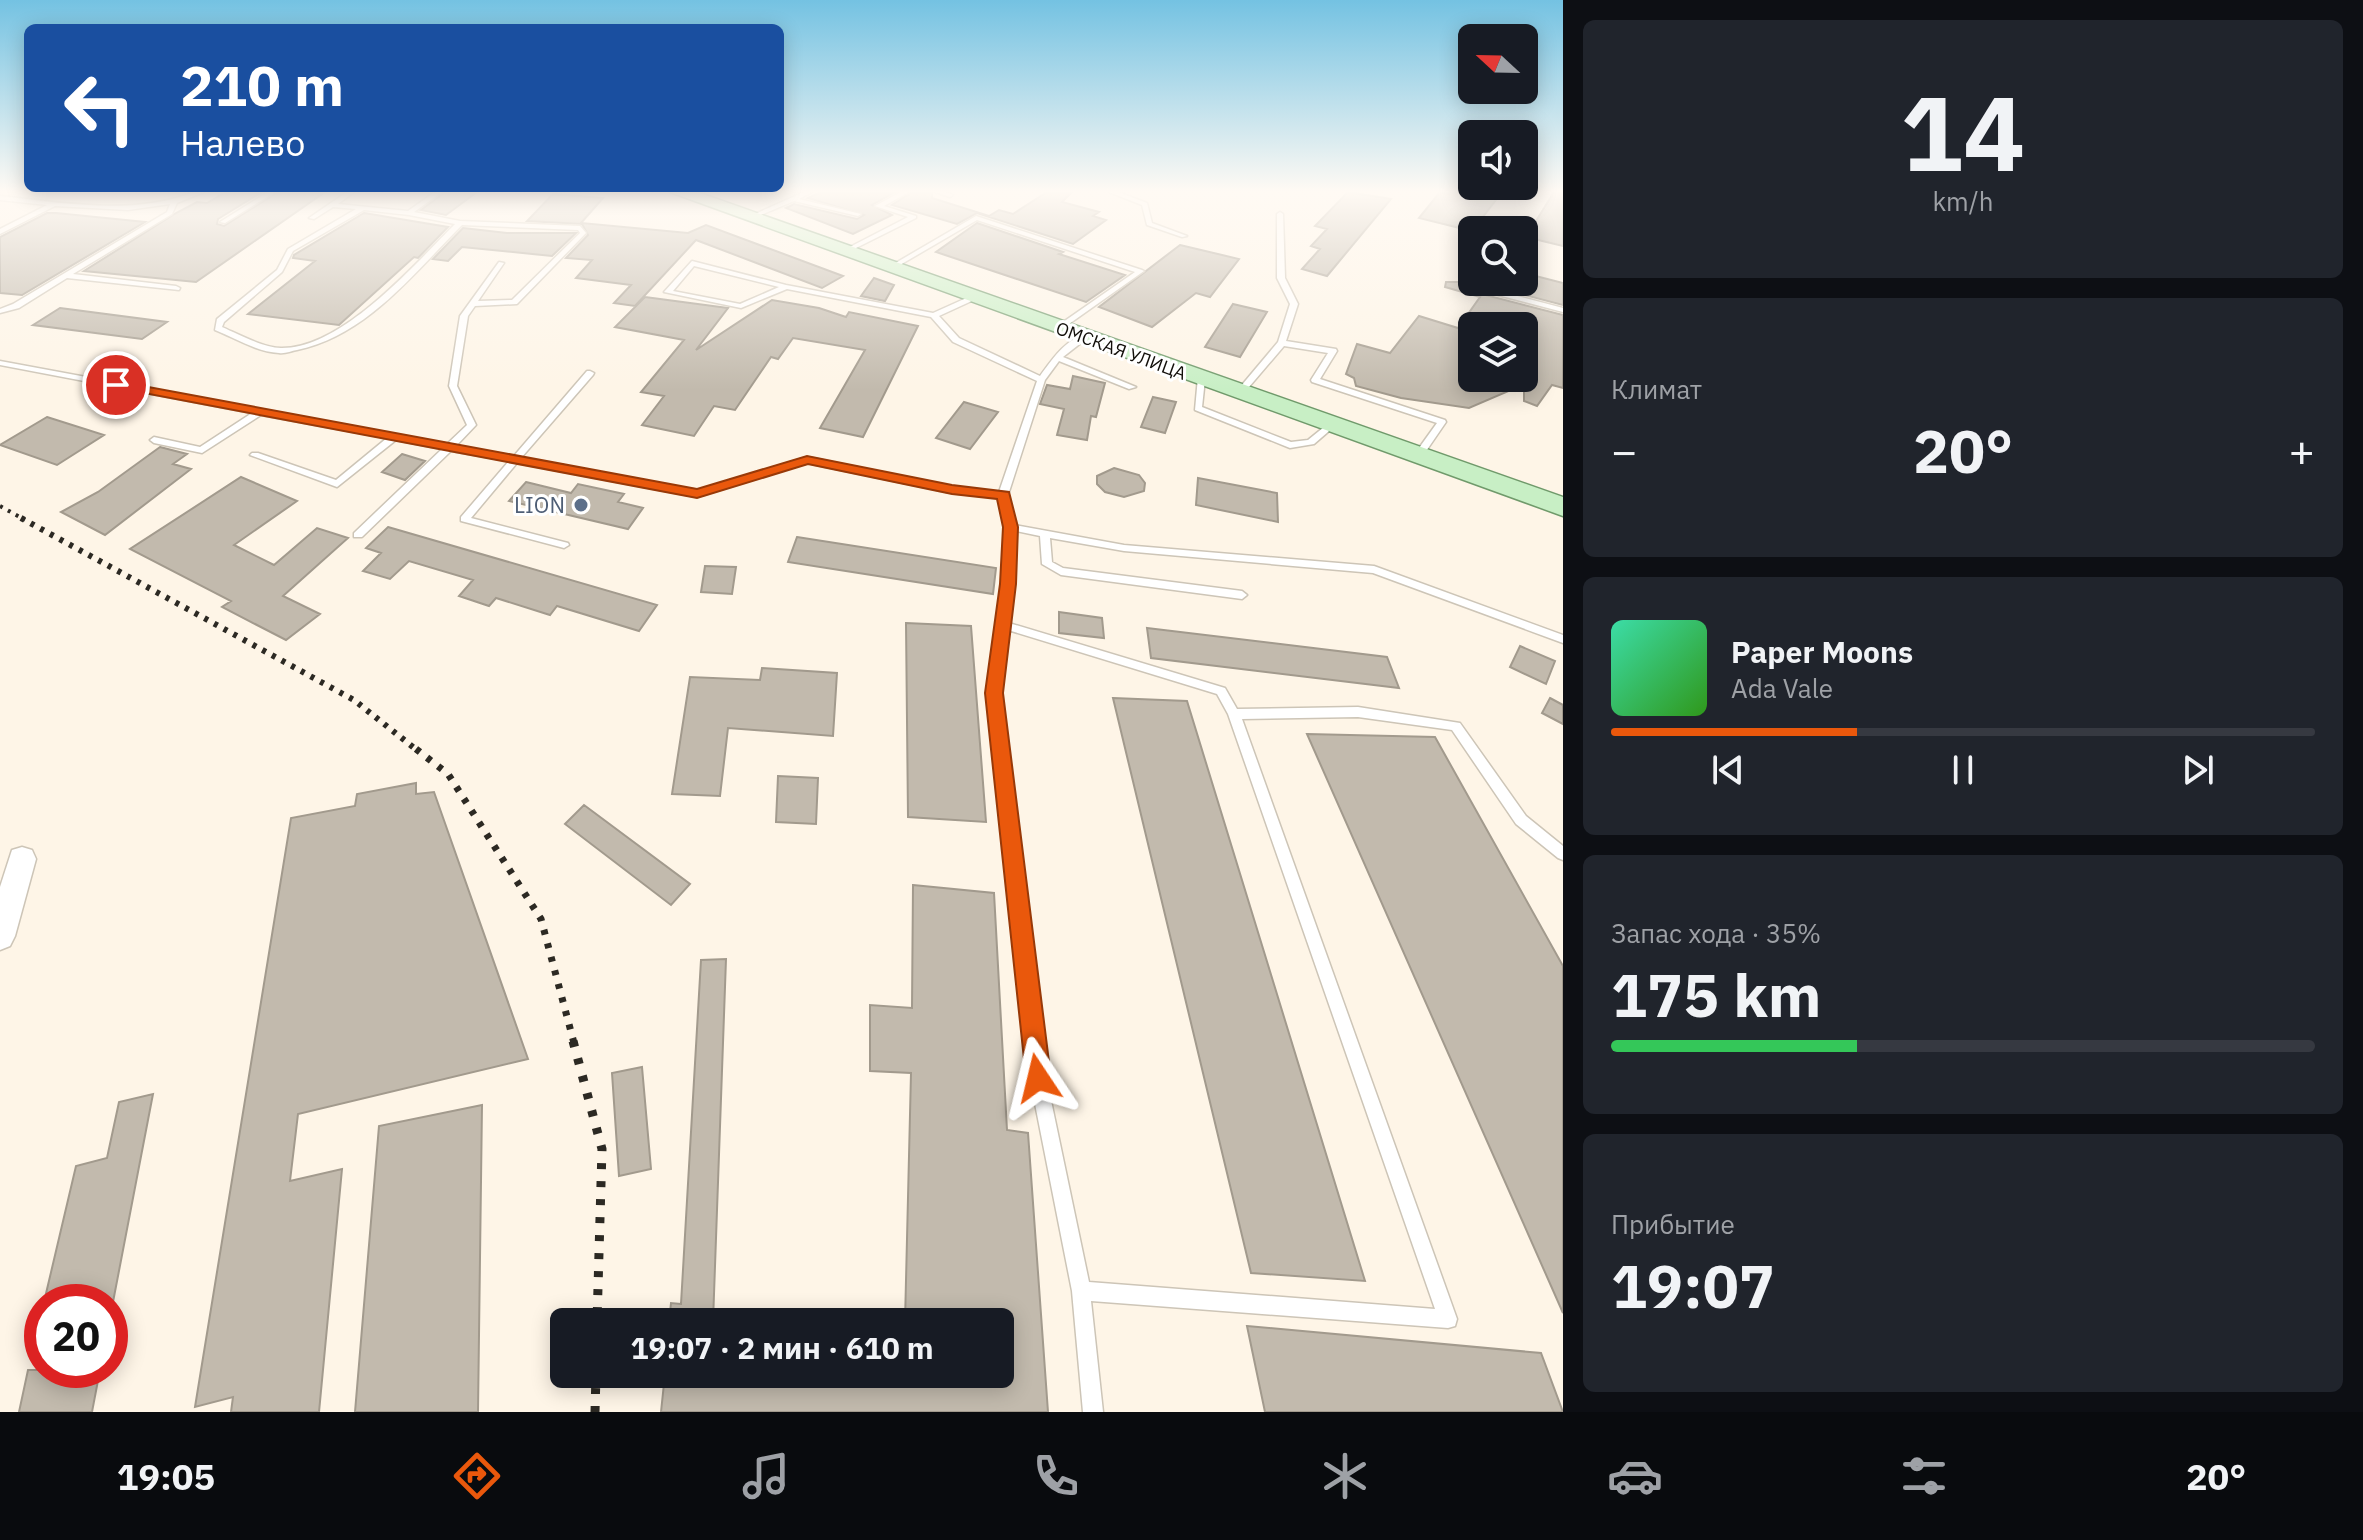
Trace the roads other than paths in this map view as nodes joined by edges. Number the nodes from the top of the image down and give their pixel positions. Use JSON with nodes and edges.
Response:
{"nodes":[{"id":1,"x":97,"y":258,"type":"edge"},
{"id":2,"x":286,"y":258,"type":"edge"},
{"id":3,"x":423,"y":258,"type":"edge"},
{"id":4,"x":558,"y":258,"type":"edge"},
{"id":5,"x":864,"y":258,"type":"edge"},
{"id":6,"x":908,"y":258,"type":"edge"},
{"id":7,"x":1099,"y":258,"type":"edge"},
{"id":8,"x":1281,"y":258,"type":"edge"},
{"id":9,"x":501,"y":263,"type":"dead end"},
{"id":10,"x":891,"y":268,"type":"junction"},
{"id":11,"x":67,"y":276,"type":"junction"},
{"id":12,"x":786,"y":287,"type":"junction"},
{"id":13,"x":176,"y":288,"type":"dead end"},
{"id":14,"x":1511,"y":296,"type":"edge"},
{"id":15,"x":973,"y":297,"type":"junction"},
{"id":16,"x":472,"y":304,"type":"junction"},
{"id":17,"x":1563,"y":310,"type":"edge"},
{"id":18,"x":0,"y":311,"type":"edge"},
{"id":19,"x":934,"y":315,"type":"junction"},
{"id":20,"x":1059,"y":329,"type":"junction"},
{"id":21,"x":1083,"y":337,"type":"junction"},
{"id":22,"x":1282,"y":343,"type":"junction"},
{"id":23,"x":1058,"y":358,"type":"junction"},
{"id":24,"x":0,"y":363,"type":"edge"},
{"id":25,"x":590,"y":373,"type":"dead end"},
{"id":26,"x":1201,"y":379,"type":"junction"},
{"id":27,"x":1041,"y":380,"type":"junction"},
{"id":28,"x":1132,"y":387,"type":"dead end"},
{"id":29,"x":1240,"y":392,"type":"junction"},
{"id":30,"x":261,"y":411,"type":"junction"},
{"id":31,"x":1332,"y":425,"type":"junction"},
{"id":32,"x":395,"y":436,"type":"junction"},
{"id":33,"x":154,"y":440,"type":"dead end"},
{"id":34,"x":451,"y":447,"type":"junction"},
{"id":35,"x":255,"y":455,"type":"dead end"},
{"id":36,"x":1419,"y":455,"type":"junction"},
{"id":37,"x":513,"y":459,"type":"junction"},
{"id":38,"x":1003,"y":495,"type":"junction"},
{"id":39,"x":1563,"y":507,"type":"edge"},
{"id":40,"x":1011,"y":527,"type":"junction"},
{"id":41,"x":1045,"y":533,"type":"junction"},
{"id":42,"x":358,"y":535,"type":"dead end"},
{"id":43,"x":564,"y":545,"type":"dead end"},
{"id":44,"x":1242,"y":595,"type":"dead end"},
{"id":45,"x":1003,"y":625,"type":"junction"},
{"id":46,"x":1563,"y":639,"type":"edge"},
{"id":47,"x":1234,"y":714,"type":"junction"},
{"id":48,"x":1563,"y":854,"type":"edge"},
{"id":49,"x":22,"y":859,"type":"dead end"},
{"id":50,"x":0,"y":936,"type":"edge"},
{"id":51,"x":1081,"y":1291,"type":"junction"},
{"id":52,"x":1093,"y":1412,"type":"edge"}],
"edges":[{"from":1,"to":11,"type":"lane"},
{"from":2,"to":3,"type":"lane"},
{"from":4,"to":16,"type":"lane"},
{"from":5,"to":10,"type":"main road","name":"ОМСКАЯ УЛИЦА"},
{"from":6,"to":10,"type":"lane"},
{"from":7,"to":20,"type":"lane"},
{"from":8,"to":22,"type":"lane"},
{"from":9,"to":16,"type":"lane"},
{"from":10,"to":15,"type":"main road","name":"ОМСКАЯ УЛИЦА"},
{"from":11,"to":13,"type":"lane"},
{"from":11,"to":18,"type":"lane"},
{"from":12,"to":12,"type":"lane"},
{"from":12,"to":19,"type":"lane"},
{"from":14,"to":17,"type":"lane"},
{"from":15,"to":19,"type":"lane"},
{"from":15,"to":20,"type":"main road","name":"ОМСКАЯ УЛИЦА"},
{"from":16,"to":34,"type":"lane"},
{"from":19,"to":27,"type":"lane"},
{"from":20,"to":21,"type":"main road","name":"ОМСКАЯ УЛИЦА"},
{"from":21,"to":23,"type":"lane"},
{"from":21,"to":26,"type":"main road","name":"ОМСКАЯ УЛИЦА"},
{"from":22,"to":29,"type":"lane"},
{"from":22,"to":36,"type":"lane"},
{"from":23,"to":27,"type":"lane"},
{"from":23,"to":28,"type":"lane"},
{"from":24,"to":30,"type":"lane"},
{"from":25,"to":37,"type":"lane"},
{"from":26,"to":29,"type":"main road","name":"ОМСКАЯ УЛИЦА"},
{"from":26,"to":31,"type":"lane"},
{"from":27,"to":38,"type":"lane"},
{"from":29,"to":31,"type":"main road","name":"ОМСКАЯ УЛИЦА"},
{"from":30,"to":32,"type":"lane"},
{"from":30,"to":33,"type":"lane"},
{"from":31,"to":36,"type":"main road","name":"ОМСКАЯ УЛИЦА"},
{"from":32,"to":34,"type":"lane"},
{"from":32,"to":35,"type":"lane"},
{"from":34,"to":37,"type":"lane"},
{"from":34,"to":42,"type":"lane"},
{"from":36,"to":39,"type":"main road","name":"ОМСКАЯ УЛИЦА"},
{"from":37,"to":38,"type":"lane"},
{"from":37,"to":43,"type":"lane"},
{"from":38,"to":40,"type":"lane"},
{"from":40,"to":41,"type":"lane"},
{"from":40,"to":45,"type":"lane"},
{"from":41,"to":44,"type":"lane"},
{"from":41,"to":46,"type":"lane"},
{"from":45,"to":47,"type":"lane"},
{"from":45,"to":51,"type":"lane"},
{"from":47,"to":48,"type":"lane"},
{"from":47,"to":51,"type":"lane"},
{"from":49,"to":50,"type":"street"},
{"from":51,"to":52,"type":"lane"}]}
